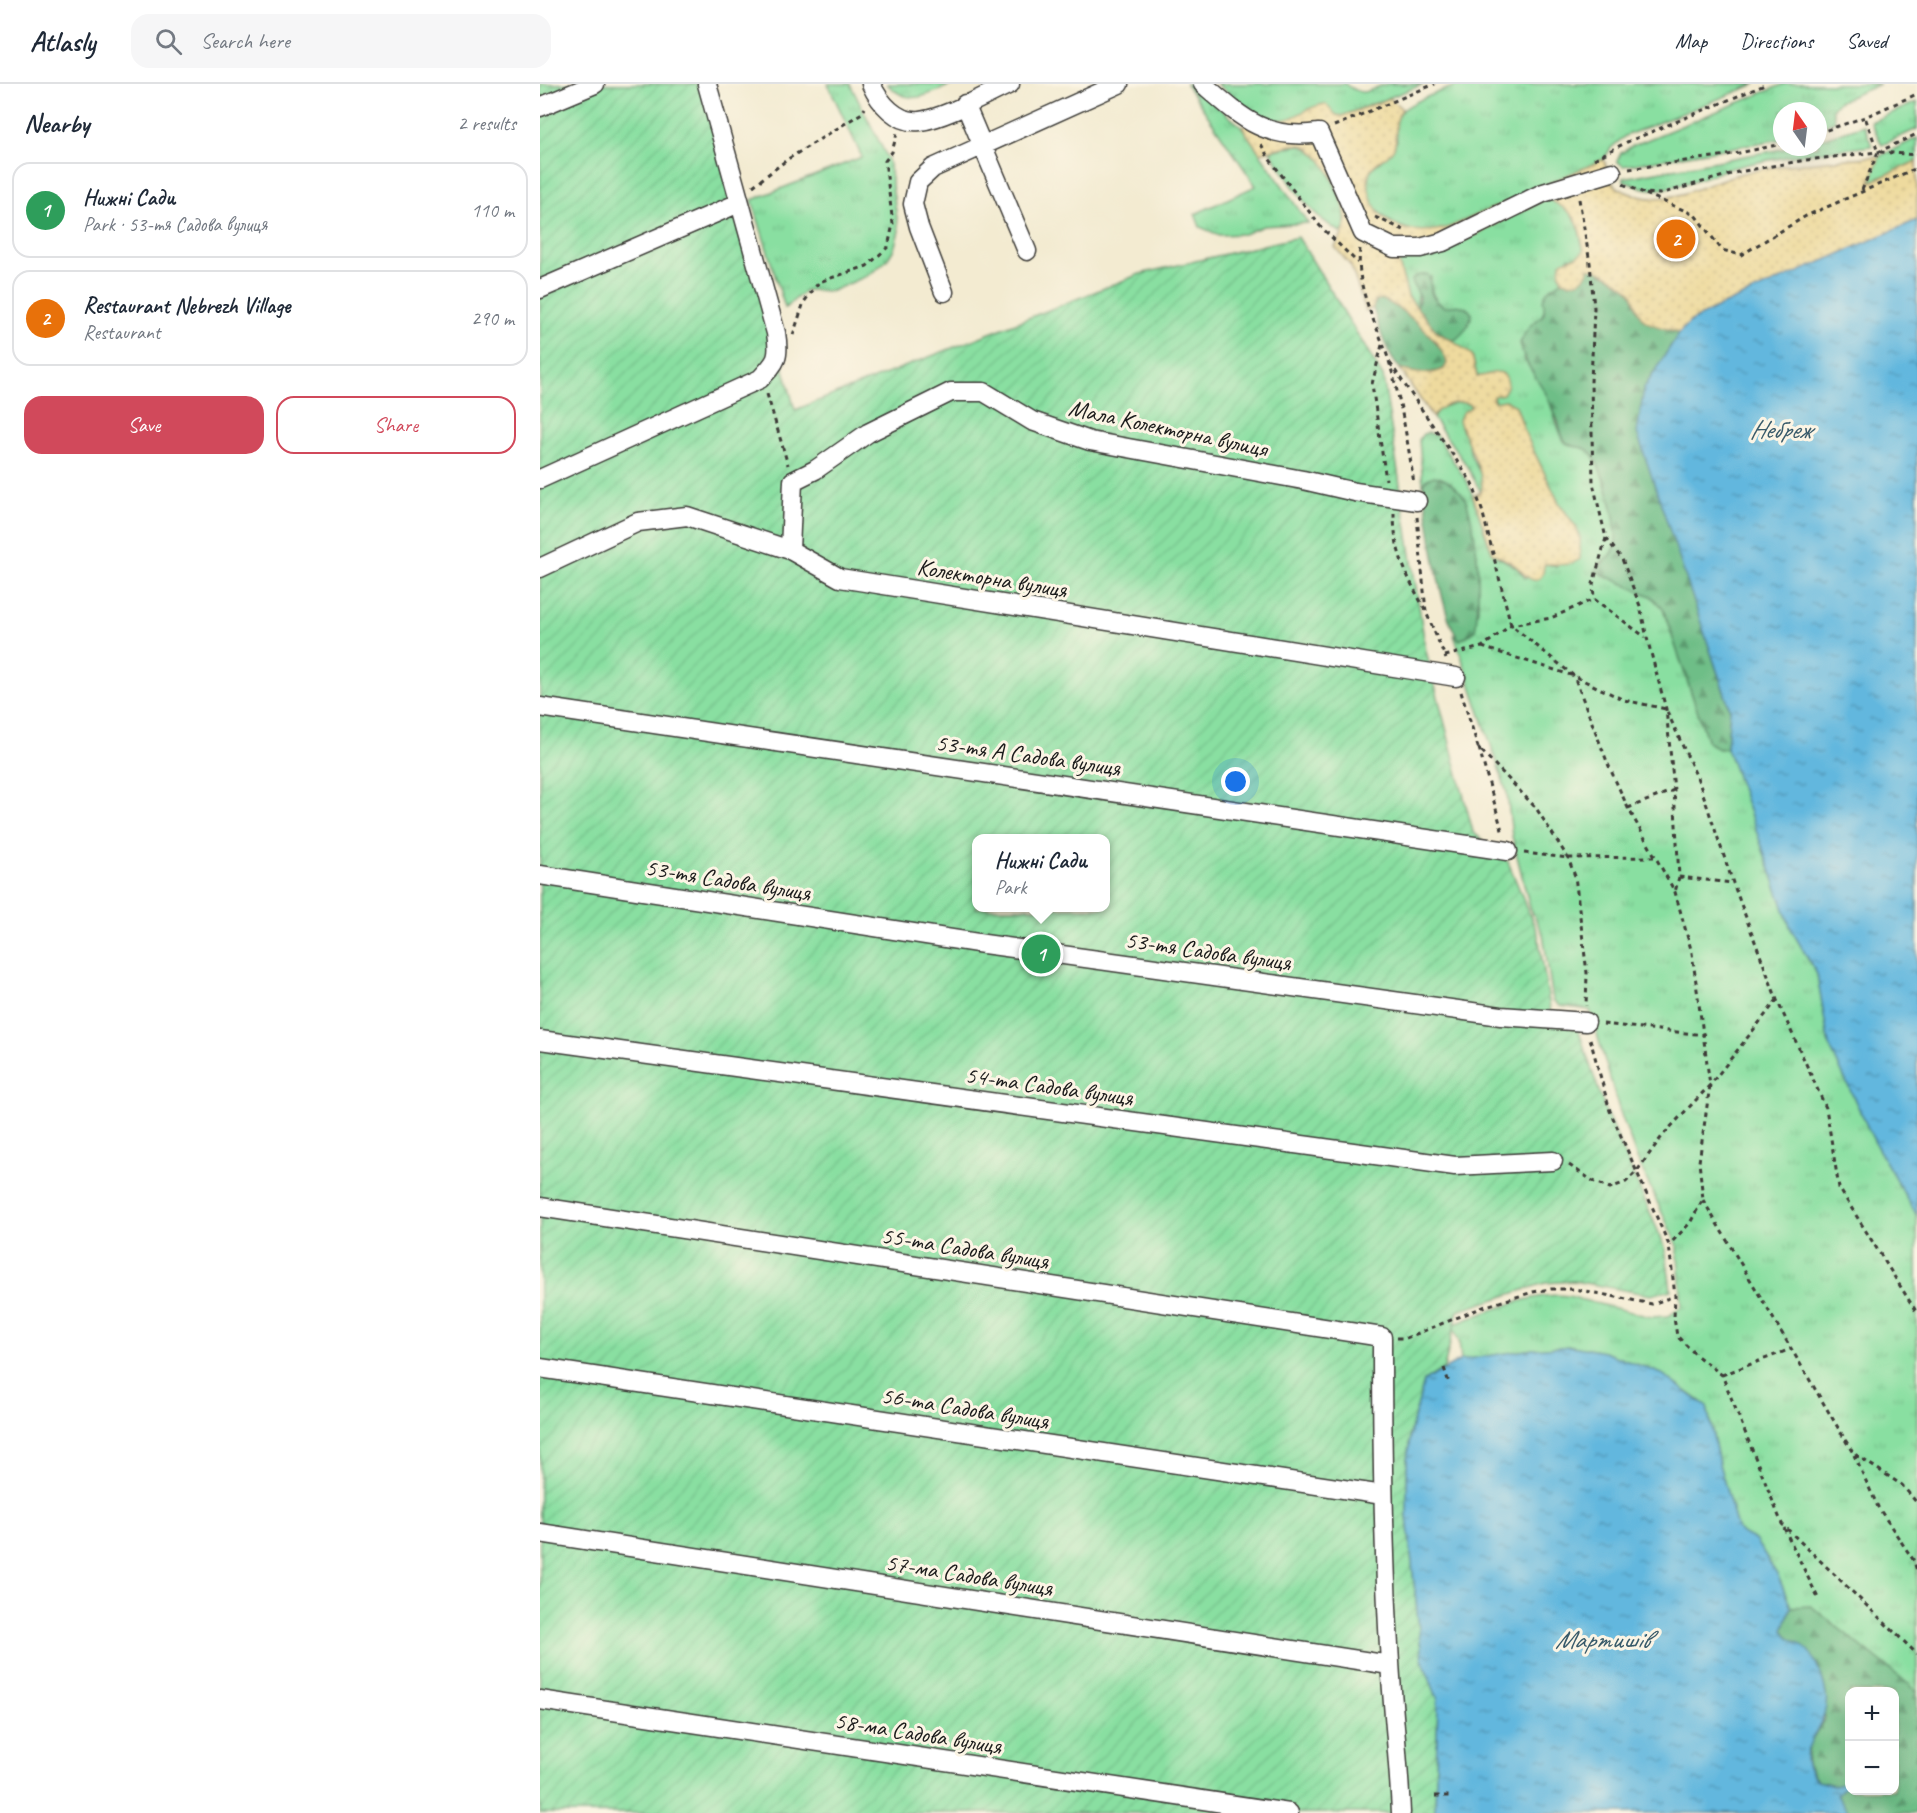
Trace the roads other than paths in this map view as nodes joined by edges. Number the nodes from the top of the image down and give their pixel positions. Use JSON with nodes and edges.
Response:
{"nodes":[{"id":1,"x":595,"y":84,"type":"edge"},
{"id":2,"x":707,"y":84,"type":"edge"},
{"id":3,"x":1010,"y":84,"type":"edge"},
{"id":4,"x":1119,"y":84,"type":"edge"},
{"id":5,"x":1203,"y":84,"type":"edge"},
{"id":6,"x":870,"y":93,"type":"edge"},
{"id":7,"x":965,"y":104,"type":"junction"},
{"id":8,"x":540,"y":107,"type":"edge"},
{"id":9,"x":982,"y":145,"type":"junction"},
{"id":10,"x":1612,"y":172,"type":"road end"},
{"id":11,"x":738,"y":201,"type":"junction"},
{"id":12,"x":1027,"y":251,"type":"dead end"},
{"id":13,"x":540,"y":290,"type":"edge"},
{"id":14,"x":944,"y":292,"type":"dead end"},
{"id":15,"x":540,"y":479,"type":"edge"},
{"id":16,"x":1417,"y":501,"type":"road end"},
{"id":17,"x":790,"y":550,"type":"junction"},
{"id":18,"x":540,"y":568,"type":"edge"},
{"id":19,"x":1456,"y":677,"type":"road end"},
{"id":20,"x":540,"y":707,"type":"edge"},
{"id":21,"x":1508,"y":851,"type":"road end"},
{"id":22,"x":540,"y":874,"type":"edge"},
{"id":23,"x":1586,"y":1022,"type":"road end"},
{"id":24,"x":540,"y":1040,"type":"edge"},
{"id":25,"x":1553,"y":1161,"type":"road end"},
{"id":26,"x":540,"y":1207,"type":"edge"},
{"id":27,"x":540,"y":1368,"type":"edge"},
{"id":28,"x":1383,"y":1495,"type":"junction"},
{"id":29,"x":540,"y":1533,"type":"edge"},
{"id":30,"x":1390,"y":1665,"type":"junction"},
{"id":31,"x":540,"y":1700,"type":"edge"},
{"id":32,"x":1289,"y":1813,"type":"edge"},
{"id":33,"x":1401,"y":1813,"type":"edge"}],
"edges":[{"from":1,"to":8,"type":"street"},
{"from":2,"to":11,"type":"street"},
{"from":3,"to":7,"type":"street"},
{"from":4,"to":9,"type":"street"},
{"from":5,"to":10,"type":"street"},
{"from":6,"to":7,"type":"street"},
{"from":7,"to":9,"type":"street"},
{"from":9,"to":12,"type":"street"},
{"from":9,"to":14,"type":"street"},
{"from":11,"to":13,"type":"street"},
{"from":11,"to":15,"type":"street"},
{"from":16,"to":17,"type":"street","name":"Мала Колекторна вулиця"},
{"from":17,"to":18,"type":"street","name":"Колекторна вулиця"},
{"from":17,"to":19,"type":"street","name":"Колекторна вулиця"},
{"from":20,"to":21,"type":"street","name":"53-тя А Садова вулиця"},
{"from":22,"to":23,"type":"street","name":"53-тя Садова вулиця"},
{"from":24,"to":25,"type":"street","name":"54-та Садова вулиця"},
{"from":26,"to":28,"type":"street","name":"55-та Садова вулиця"},
{"from":27,"to":28,"type":"street","name":"56-та Садова вулиця"},
{"from":28,"to":30,"type":"street"},
{"from":29,"to":30,"type":"street","name":"57-ма Садова вулиця"},
{"from":30,"to":33,"type":"street"},
{"from":31,"to":32,"type":"street","name":"58-ма Садова вулиця"}]}
